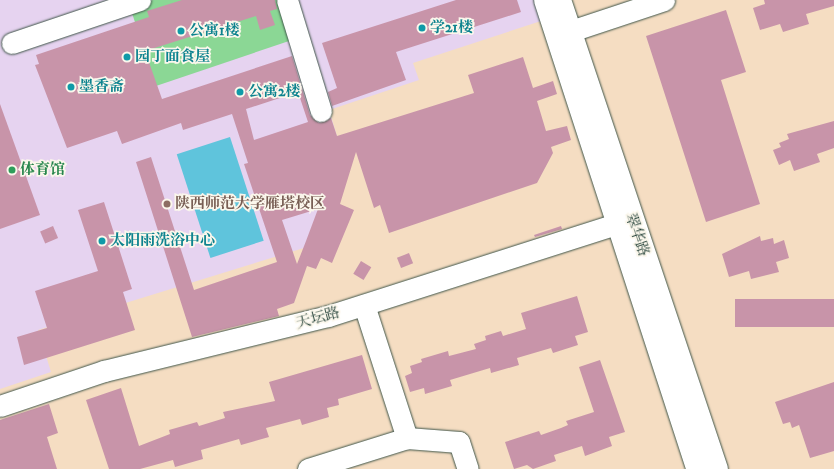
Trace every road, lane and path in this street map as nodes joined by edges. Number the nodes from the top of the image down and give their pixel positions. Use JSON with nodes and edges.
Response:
{"nodes":[{"id":1,"x":140,"y":0,"type":"edge"},
{"id":2,"x":287,"y":0,"type":"edge"},
{"id":3,"x":545,"y":0,"type":"edge"},
{"id":4,"x":560,"y":0,"type":"edge"},
{"id":5,"x":664,"y":0,"type":"edge"},
{"id":6,"x":571,"y":31,"type":"junction"},
{"id":7,"x":12,"y":43,"type":"dead end"},
{"id":8,"x":321,"y":111,"type":"dead end"},
{"id":9,"x":625,"y":223,"type":"junction"},
{"id":10,"x":364,"y":305,"type":"junction"},
{"id":11,"x":0,"y":406,"type":"edge"},
{"id":12,"x":407,"y":438,"type":"junction"},
{"id":13,"x":308,"y":469,"type":"edge"},
{"id":14,"x":468,"y":469,"type":"edge"},
{"id":15,"x":697,"y":469,"type":"edge"},
{"id":16,"x":717,"y":469,"type":"edge"}],
"edges":[{"from":1,"to":7,"type":"street"},
{"from":2,"to":8,"type":"street"},
{"from":3,"to":9,"type":"main road","name":"翠华路"},
{"from":4,"to":6,"type":"main road","name":"翠华路"},
{"from":5,"to":6,"type":"street"},
{"from":6,"to":9,"type":"main road","name":"翠华路"},
{"from":9,"to":10,"type":"street","name":"天坛路"},
{"from":9,"to":15,"type":"main road","name":"翠华路"},
{"from":9,"to":16,"type":"main road","name":"翠华路"},
{"from":10,"to":11,"type":"street","name":"天坛路"},
{"from":10,"to":12,"type":"street"},
{"from":12,"to":13,"type":"street"},
{"from":12,"to":14,"type":"street"}]}
